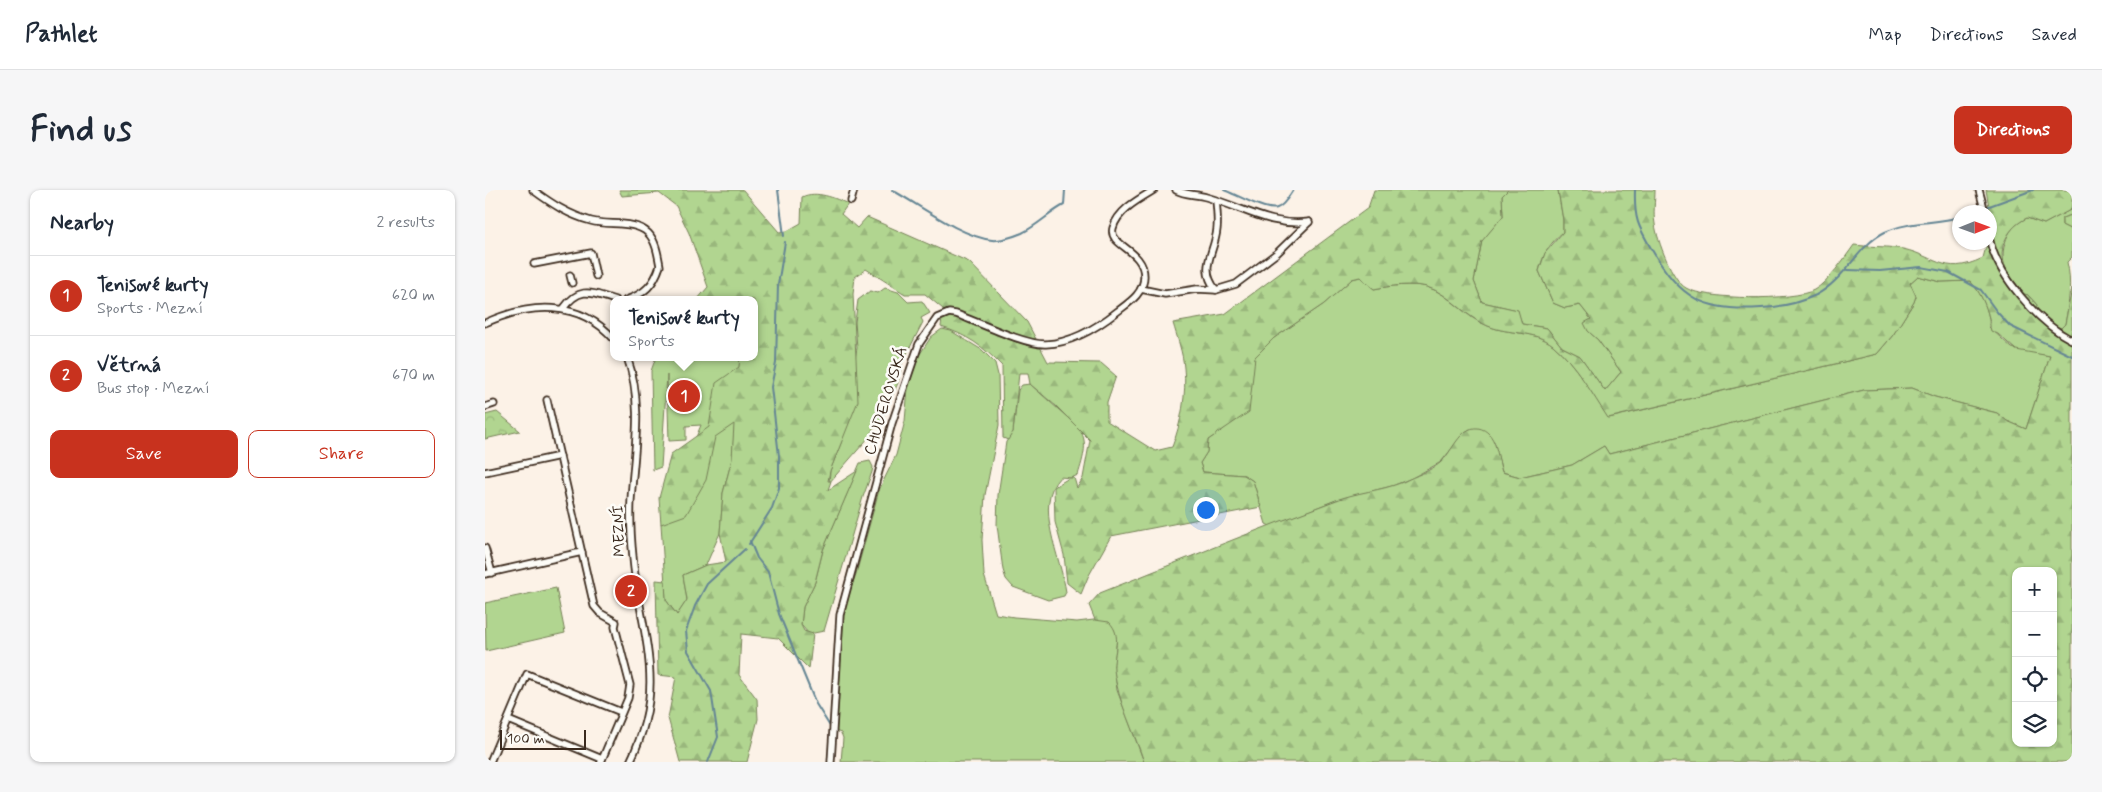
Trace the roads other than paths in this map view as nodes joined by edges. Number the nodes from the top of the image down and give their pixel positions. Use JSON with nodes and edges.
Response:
{"nodes":[{"id":1,"x":533,"y":190,"type":"edge"},
{"id":2,"x":854,"y":190,"type":"edge"},
{"id":3,"x":1154,"y":190,"type":"edge"},
{"id":4,"x":1176,"y":190,"type":"edge"},
{"id":5,"x":1979,"y":190,"type":"edge"},
{"id":6,"x":1217,"y":200,"type":"junction"},
{"id":7,"x":851,"y":201,"type":"dead end"},
{"id":8,"x":1984,"y":205,"type":"edge"},
{"id":9,"x":1992,"y":250,"type":"edge"},
{"id":10,"x":534,"y":264,"type":"dead end"},
{"id":11,"x":570,"y":275,"type":"dead end"},
{"id":12,"x":596,"y":276,"type":"dead end"},
{"id":13,"x":572,"y":283,"type":"dead end"},
{"id":14,"x":1141,"y":289,"type":"junction"},
{"id":15,"x":1217,"y":290,"type":"junction"},
{"id":16,"x":636,"y":296,"type":"edge"},
{"id":17,"x":610,"y":299,"type":"edge"},
{"id":18,"x":563,"y":309,"type":"junction"},
{"id":19,"x":485,"y":323,"type":"edge"},
{"id":20,"x":610,"y":335,"type":"edge"},
{"id":21,"x":2072,"y":340,"type":"edge"},
{"id":22,"x":628,"y":361,"type":"edge"},
{"id":23,"x":547,"y":400,"type":"dead end"},
{"id":24,"x":494,"y":404,"type":"dead end"},
{"id":25,"x":485,"y":407,"type":"edge"},
{"id":26,"x":560,"y":456,"type":"junction"},
{"id":27,"x":485,"y":472,"type":"edge"},
{"id":28,"x":485,"y":548,"type":"edge"},
{"id":29,"x":582,"y":552,"type":"junction"},
{"id":30,"x":488,"y":573,"type":"edge"},
{"id":31,"x":621,"y":712,"type":"junction"},
{"id":32,"x":508,"y":720,"type":"junction"},
{"id":33,"x":601,"y":760,"type":"edge"},
{"id":34,"x":490,"y":762,"type":"edge"},
{"id":35,"x":630,"y":762,"type":"edge"},
{"id":36,"x":831,"y":762,"type":"edge"}],
"edges":[{"from":1,"to":16,"type":"street"},
{"from":2,"to":7,"type":"street"},
{"from":3,"to":14,"type":"street"},
{"from":4,"to":6,"type":"street"},
{"from":5,"to":8,"type":"street"},
{"from":6,"to":15,"type":"street"},
{"from":6,"to":15,"type":"street"},
{"from":9,"to":21,"type":"street"},
{"from":10,"to":12,"type":"street"},
{"from":11,"to":13,"type":"street"},
{"from":14,"to":15,"type":"street"},
{"from":14,"to":36,"type":"street","name":"CHUDEROVSKÁ"},
{"from":17,"to":18,"type":"street"},
{"from":18,"to":19,"type":"street"},
{"from":18,"to":20,"type":"street"},
{"from":22,"to":35,"type":"street","name":"MEZNÍ"},
{"from":23,"to":26,"type":"street"},
{"from":24,"to":25,"type":"street"},
{"from":26,"to":27,"type":"street"},
{"from":26,"to":29,"type":"street"},
{"from":28,"to":30,"type":"street"},
{"from":29,"to":30,"type":"street"},
{"from":29,"to":31,"type":"street"},
{"from":31,"to":32,"type":"street"},
{"from":31,"to":33,"type":"street"},
{"from":32,"to":33,"type":"street"},
{"from":32,"to":34,"type":"street"}]}
